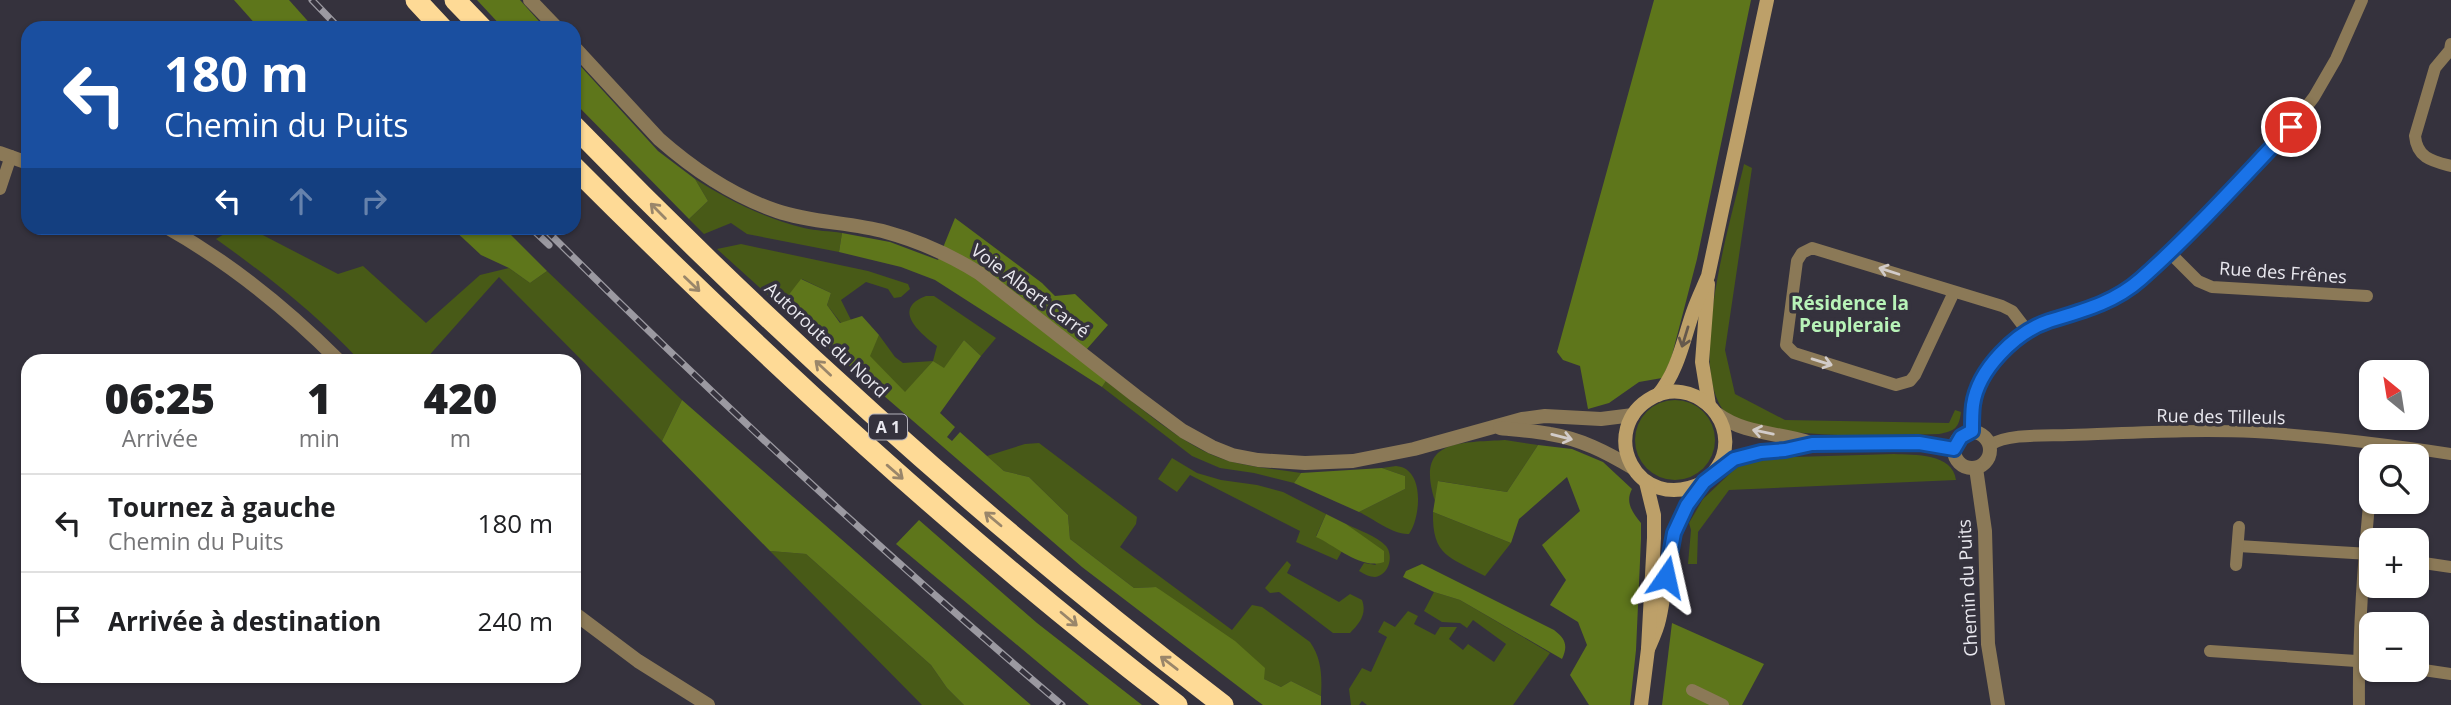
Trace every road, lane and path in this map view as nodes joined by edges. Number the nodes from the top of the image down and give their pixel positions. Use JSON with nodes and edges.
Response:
{"nodes":[{"id":1,"x":416,"y":0,"type":"edge"},
{"id":2,"x":455,"y":0,"type":"edge"},
{"id":3,"x":530,"y":0,"type":"edge"},
{"id":4,"x":1767,"y":0,"type":"edge"},
{"id":5,"x":2362,"y":0,"type":"edge"},
{"id":6,"x":436,"y":21,"type":"edge"},
{"id":7,"x":475,"y":21,"type":"edge"},
{"id":8,"x":550,"y":21,"type":"edge"},
{"id":9,"x":2451,"y":44,"type":"edge"},
{"id":10,"x":581,"y":55,"type":"edge"},
{"id":11,"x":581,"y":133,"type":"edge"},
{"id":12,"x":5,"y":155,"type":"edge"},
{"id":13,"x":2451,"y":166,"type":"edge"},
{"id":14,"x":581,"y":174,"type":"edge"},
{"id":15,"x":0,"y":189,"type":"edge"},
{"id":16,"x":180,"y":235,"type":"edge"},
{"id":17,"x":2169,"y":252,"type":"junction"},
{"id":18,"x":1708,"y":276,"type":"junction"},
{"id":19,"x":1954,"y":292,"type":"junction"},
{"id":20,"x":2367,"y":296,"type":"dead end"},
{"id":21,"x":2028,"y":332,"type":"junction"},
{"id":22,"x":332,"y":354,"type":"edge"},
{"id":23,"x":1658,"y":395,"type":"junction"},
{"id":24,"x":1713,"y":409,"type":"junction"},
{"id":25,"x":1633,"y":415,"type":"junction"},
{"id":26,"x":1495,"y":427,"type":"junction"},
{"id":27,"x":1972,"y":431,"type":"junction"},
{"id":28,"x":1812,"y":444,"type":"junction"},
{"id":29,"x":1990,"y":445,"type":"junction"},
{"id":30,"x":2359,"y":448,"type":"edge"},
{"id":31,"x":1954,"y":449,"type":"junction"},
{"id":32,"x":2429,"y":453,"type":"edge"},
{"id":33,"x":2451,"y":454,"type":"edge"},
{"id":34,"x":1633,"y":468,"type":"junction"},
{"id":35,"x":1976,"y":468,"type":"junction"},
{"id":36,"x":1710,"y":478,"type":"junction"},
{"id":37,"x":1646,"y":482,"type":"junction"},
{"id":38,"x":2239,"y":527,"type":"dead end"},
{"id":39,"x":2238,"y":546,"type":"junction"},
{"id":40,"x":2359,"y":553,"type":"edge"},
{"id":41,"x":2429,"y":564,"type":"edge"},
{"id":42,"x":2236,"y":565,"type":"dead end"},
{"id":43,"x":2451,"y":567,"type":"edge"},
{"id":44,"x":581,"y":618,"type":"edge"},
{"id":45,"x":1648,"y":649,"type":"junction"},
{"id":46,"x":2210,"y":651,"type":"dead end"},
{"id":47,"x":2359,"y":661,"type":"edge"},
{"id":48,"x":2429,"y":671,"type":"edge"},
{"id":49,"x":2451,"y":674,"type":"edge"},
{"id":50,"x":2362,"y":682,"type":"edge"},
{"id":51,"x":1692,"y":690,"type":"dead end"},
{"id":52,"x":708,"y":705,"type":"edge"},
{"id":53,"x":1177,"y":705,"type":"edge"},
{"id":54,"x":1223,"y":705,"type":"edge"},
{"id":55,"x":1641,"y":705,"type":"edge"},
{"id":56,"x":1723,"y":705,"type":"edge"},
{"id":57,"x":1998,"y":705,"type":"edge"},
{"id":58,"x":2359,"y":705,"type":"edge"}],
"edges":[{"from":1,"to":6,"type":"highway"},
{"from":2,"to":7,"type":"highway"},
{"from":3,"to":8,"type":"street"},
{"from":4,"to":18,"type":"main road"},
{"from":5,"to":17,"type":"street"},
{"from":9,"to":13,"type":"street"},
{"from":10,"to":26,"type":"street","name":"Voie Albert Carré"},
{"from":54,"to":11,"type":"highway","name":"Autoroute du Nord","number":"A 1","one_way":true},
{"from":12,"to":15,"type":"street"},
{"from":14,"to":53,"type":"highway","number":"A 1","one_way":true},
{"from":16,"to":22,"type":"street"},
{"from":17,"to":20,"type":"street","name":"Rue des Frênes"},
{"from":17,"to":21,"type":"street"},
{"from":18,"to":23,"type":"main road","one_way":true},
{"from":18,"to":24,"type":"main road"},
{"from":19,"to":19,"type":"street","one_way":true},
{"from":19,"to":21,"type":"street"},
{"from":21,"to":27,"type":"street"},
{"from":23,"to":24,"type":"main road"},
{"from":23,"to":25,"type":"main road"},
{"from":28,"to":24,"type":"street","one_way":true},
{"from":24,"to":36,"type":"main road"},
{"from":25,"to":26,"type":"street","name":"Voie Albert Carré"},
{"from":25,"to":34,"type":"main road"},
{"from":26,"to":34,"type":"street","name":"Voie Albert Carré","one_way":true},
{"from":27,"to":29,"type":"street"},
{"from":27,"to":31,"type":"street"},
{"from":28,"to":31,"type":"street"},
{"from":28,"to":36,"type":"street"},
{"from":29,"to":30,"type":"street","name":"Rue des Tilleuls"},
{"from":29,"to":35,"type":"street"},
{"from":31,"to":35,"type":"street"},
{"from":32,"to":33,"type":"street","name":"Rue des Tilleuls"},
{"from":34,"to":37,"type":"main road"},
{"from":35,"to":57,"type":"street","name":"Chemin du Puits"},
{"from":36,"to":37,"type":"main road"},
{"from":36,"to":45,"type":"main road"},
{"from":37,"to":45,"type":"main road"},
{"from":38,"to":39,"type":"street"},
{"from":39,"to":40,"type":"street"},
{"from":39,"to":42,"type":"street"},
{"from":41,"to":43,"type":"street"},
{"from":44,"to":52,"type":"street"},
{"from":45,"to":55,"type":"main road"},
{"from":46,"to":47,"type":"street"},
{"from":48,"to":49,"type":"street"},
{"from":50,"to":58,"type":"street"},
{"from":51,"to":56,"type":"street"}]}
